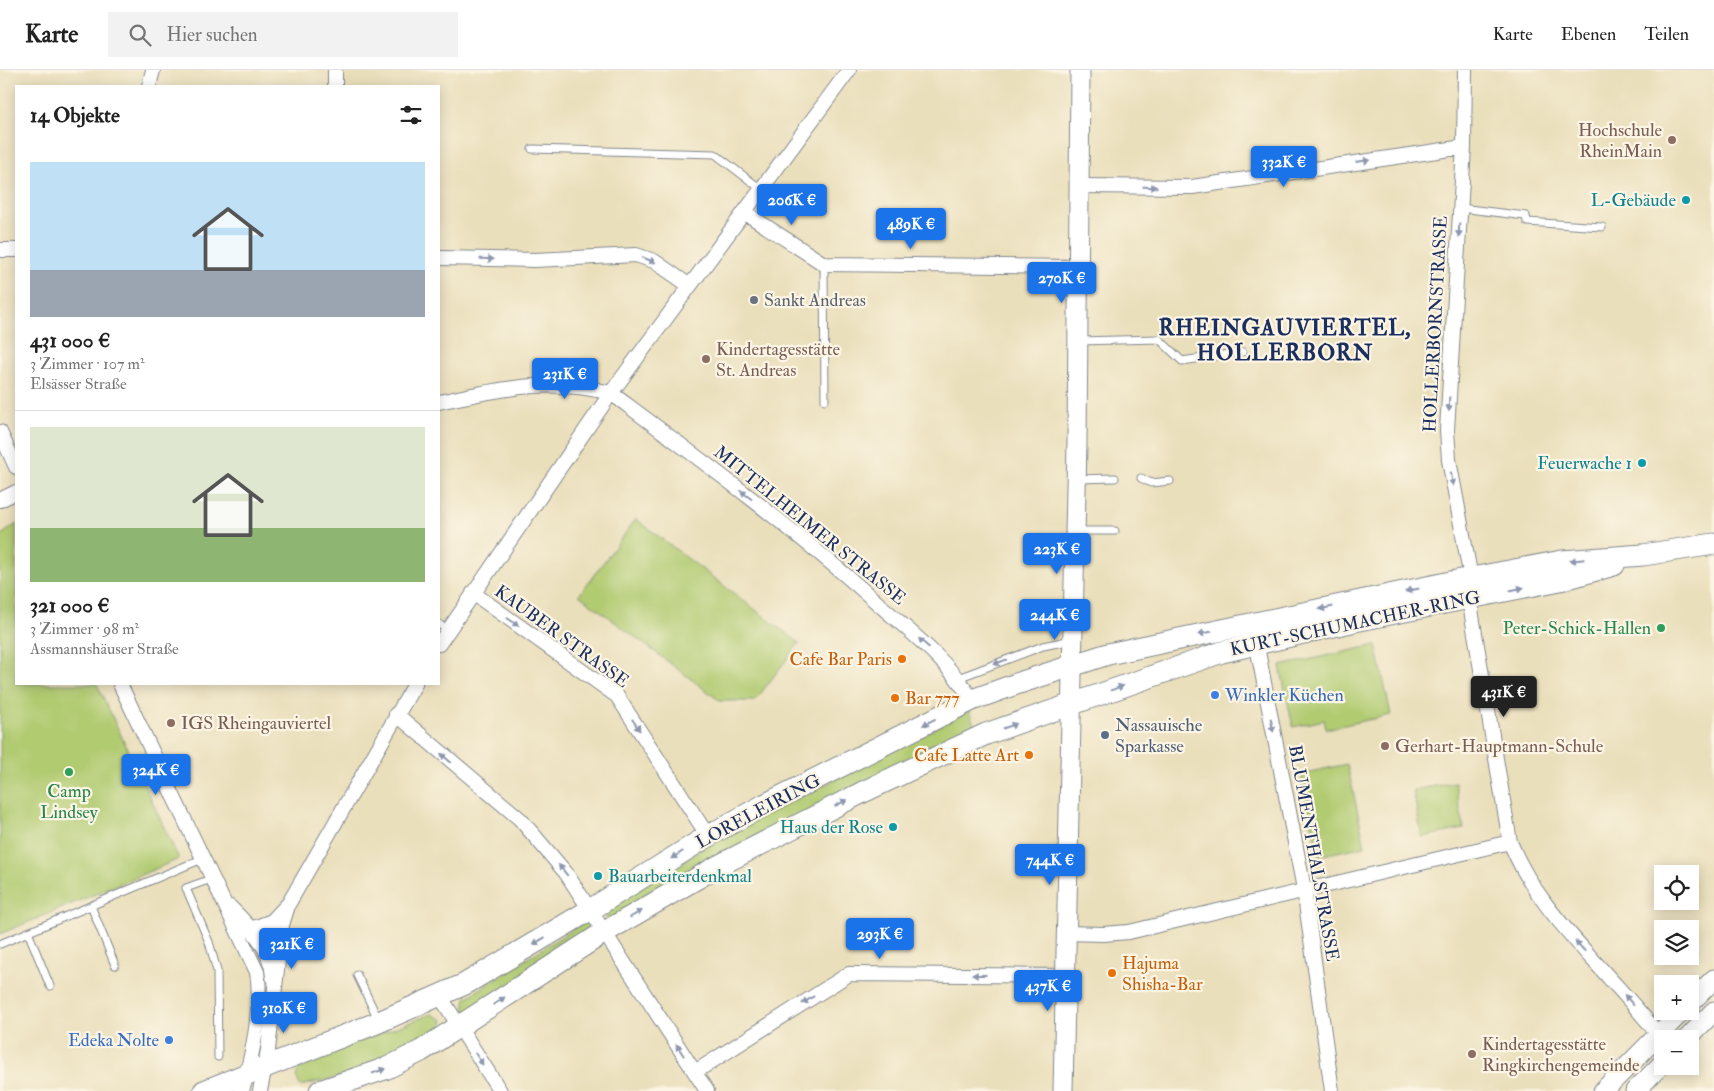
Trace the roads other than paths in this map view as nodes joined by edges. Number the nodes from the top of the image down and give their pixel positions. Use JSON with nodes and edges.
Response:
{"nodes":[{"id":1,"x":153,"y":70,"type":"edge"},
{"id":2,"x":336,"y":70,"type":"edge"},
{"id":3,"x":849,"y":70,"type":"edge"},
{"id":4,"x":1080,"y":70,"type":"edge"},
{"id":5,"x":1465,"y":70,"type":"edge"},
{"id":6,"x":149,"y":85,"type":"edge"},
{"id":7,"x":335,"y":85,"type":"edge"},
{"id":8,"x":1464,"y":147,"type":"junction"},
{"id":9,"x":532,"y":149,"type":"dead end"},
{"id":10,"x":1079,"y":186,"type":"junction"},
{"id":11,"x":761,"y":189,"type":"junction"},
{"id":12,"x":1460,"y":208,"type":"junction"},
{"id":13,"x":744,"y":212,"type":"junction"},
{"id":14,"x":1602,"y":227,"type":"dead end"},
{"id":15,"x":0,"y":250,"type":"edge"},
{"id":16,"x":15,"y":250,"type":"edge"},
{"id":17,"x":440,"y":258,"type":"edge"},
{"id":18,"x":824,"y":264,"type":"junction"},
{"id":19,"x":1079,"y":267,"type":"junction"},
{"id":20,"x":690,"y":286,"type":"junction"},
{"id":21,"x":1078,"y":341,"type":"junction"},
{"id":22,"x":1243,"y":352,"type":"dead end"},
{"id":23,"x":612,"y":393,"type":"junction"},
{"id":24,"x":824,"y":400,"type":"dead end"},
{"id":25,"x":440,"y":402,"type":"edge"},
{"id":26,"x":0,"y":432,"type":"edge"},
{"id":27,"x":15,"y":465,"type":"edge"},
{"id":28,"x":1076,"y":478,"type":"junction"},
{"id":29,"x":1115,"y":478,"type":"dead end"},
{"id":30,"x":1141,"y":478,"type":"dead end"},
{"id":31,"x":1170,"y":481,"type":"dead end"},
{"id":32,"x":15,"y":492,"type":"edge"},
{"id":33,"x":0,"y":500,"type":"edge"},
{"id":34,"x":1075,"y":531,"type":"junction"},
{"id":35,"x":1115,"y":531,"type":"dead end"},
{"id":36,"x":1714,"y":544,"type":"edge"},
{"id":37,"x":1470,"y":588,"type":"junction"},
{"id":38,"x":473,"y":593,"type":"junction"},
{"id":39,"x":443,"y":627,"type":"edge"},
{"id":40,"x":1254,"y":633,"type":"junction"},
{"id":41,"x":440,"y":640,"type":"edge"},
{"id":42,"x":1072,"y":640,"type":"junction"},
{"id":43,"x":1071,"y":665,"type":"junction"},
{"id":44,"x":958,"y":678,"type":"junction"},
{"id":45,"x":120,"y":685,"type":"edge"},
{"id":46,"x":414,"y":685,"type":"edge"},
{"id":47,"x":972,"y":700,"type":"junction"},
{"id":48,"x":1071,"y":705,"type":"junction"},
{"id":49,"x":396,"y":714,"type":"junction"},
{"id":50,"x":708,"y":836,"type":"junction"},
{"id":51,"x":1510,"y":842,"type":"junction"},
{"id":52,"x":202,"y":859,"type":"junction"},
{"id":53,"x":211,"y":879,"type":"junction"},
{"id":54,"x":1304,"y":889,"type":"junction"},
{"id":55,"x":220,"y":896,"type":"junction"},
{"id":56,"x":288,"y":903,"type":"junction"},
{"id":57,"x":91,"y":906,"type":"junction"},
{"id":58,"x":590,"y":910,"type":"junction"},
{"id":59,"x":251,"y":929,"type":"junction"},
{"id":60,"x":28,"y":932,"type":"junction"},
{"id":61,"x":603,"y":933,"type":"junction"},
{"id":62,"x":1066,"y":933,"type":"junction"},
{"id":63,"x":0,"y":944,"type":"edge"},
{"id":64,"x":115,"y":965,"type":"dead end"},
{"id":65,"x":357,"y":975,"type":"dead end"},
{"id":66,"x":1065,"y":976,"type":"junction"},
{"id":67,"x":1714,"y":979,"type":"edge"},
{"id":68,"x":50,"y":986,"type":"dead end"},
{"id":69,"x":1699,"y":994,"type":"edge"},
{"id":70,"x":440,"y":996,"type":"junction"},
{"id":71,"x":274,"y":999,"type":"junction"},
{"id":72,"x":1714,"y":1011,"type":"edge"},
{"id":73,"x":379,"y":1022,"type":"junction"},
{"id":74,"x":458,"y":1028,"type":"junction"},
{"id":75,"x":1696,"y":1030,"type":"edge"},
{"id":76,"x":1654,"y":1043,"type":"edge"},
{"id":77,"x":1654,"y":1057,"type":"edge"},
{"id":78,"x":218,"y":1058,"type":"dead end"},
{"id":79,"x":1654,"y":1062,"type":"edge"},
{"id":80,"x":695,"y":1072,"type":"junction"},
{"id":81,"x":251,"y":1077,"type":"edge"},
{"id":82,"x":329,"y":1090,"type":"edge"},
{"id":83,"x":204,"y":1091,"type":"edge"},
{"id":84,"x":260,"y":1091,"type":"edge"},
{"id":85,"x":500,"y":1091,"type":"edge"},
{"id":86,"x":707,"y":1091,"type":"edge"},
{"id":87,"x":1063,"y":1091,"type":"edge"},
{"id":88,"x":1332,"y":1091,"type":"edge"},
{"id":89,"x":1604,"y":1091,"type":"edge"},
{"id":90,"x":1635,"y":1091,"type":"edge"}],
"edges":[{"from":1,"to":6,"type":"street"},
{"from":2,"to":7,"type":"street"},
{"from":3,"to":11,"type":"street"},
{"from":4,"to":10,"type":"main road"},
{"from":5,"to":8,"type":"street","name":"HOLLERBORNSTRASSE"},
{"from":10,"to":8,"type":"street","one_way":true},
{"from":8,"to":12,"type":"street","name":"HOLLERBORNSTRASSE"},
{"from":9,"to":11,"type":"lane"},
{"from":10,"to":19,"type":"main road"},
{"from":11,"to":13,"type":"street"},
{"from":12,"to":14,"type":"lane"},
{"from":12,"to":37,"type":"street","name":"HOLLERBORNSTRASSE","one_way":true},
{"from":13,"to":18,"type":"street"},
{"from":13,"to":20,"type":"street"},
{"from":15,"to":16,"type":"street"},
{"from":17,"to":20,"type":"street","one_way":true},
{"from":18,"to":19,"type":"street"},
{"from":18,"to":24,"type":"lane"},
{"from":19,"to":21,"type":"main road"},
{"from":20,"to":23,"type":"street"},
{"from":21,"to":22,"type":"lane"},
{"from":21,"to":28,"type":"main road"},
{"from":23,"to":25,"type":"street"},
{"from":23,"to":38,"type":"street"},
{"from":44,"to":23,"type":"street","name":"MITTELHEIMER STRASSE","one_way":true},
{"from":26,"to":27,"type":"street"},
{"from":28,"to":29,"type":"lane"},
{"from":28,"to":34,"type":"main road"},
{"from":30,"to":31,"type":"lane"},
{"from":32,"to":33,"type":"street"},
{"from":34,"to":35,"type":"lane"},
{"from":34,"to":42,"type":"main road"},
{"from":36,"to":37,"type":"main road","name":"KURT-SCHUMACHER-RING"},
{"from":37,"to":40,"type":"main road","name":"KURT-SCHUMACHER-RING"},
{"from":37,"to":51,"type":"street","name":"HOLLERBORNSTRASSE"},
{"from":38,"to":39,"type":"street"},
{"from":38,"to":50,"type":"street","name":"KAUBER STRASSE","one_way":true},
{"from":39,"to":41,"type":"street"},
{"from":40,"to":43,"type":"main road","name":"KURT-SCHUMACHER-RING","one_way":true},
{"from":48,"to":40,"type":"main road","name":"KURT-SCHUMACHER-RING","one_way":true},
{"from":40,"to":54,"type":"street","name":"BLUMENTHALSTRASSE","one_way":true},
{"from":42,"to":43,"type":"main road"},
{"from":42,"to":44,"type":"lane","one_way":true},
{"from":43,"to":47,"type":"main road","name":"LORELEIRING"},
{"from":43,"to":48,"type":"main road"},
{"from":44,"to":47,"type":"street","name":"MITTELHEIMER STRASSE"},
{"from":45,"to":52,"type":"street"},
{"from":46,"to":49,"type":"street"},
{"from":47,"to":50,"type":"main road","name":"LORELEIRING","one_way":true},
{"from":61,"to":48,"type":"main road","name":"LORELEIRING","one_way":true},
{"from":48,"to":62,"type":"main road"},
{"from":49,"to":56,"type":"street"},
{"from":58,"to":49,"type":"street","one_way":true},
{"from":50,"to":58,"type":"main road","name":"LORELEIRING","one_way":true},
{"from":51,"to":54,"type":"street"},
{"from":76,"to":51,"type":"street","name":"HOLLERBORNSTRASSE","one_way":true},
{"from":52,"to":53,"type":"street"},
{"from":52,"to":57,"type":"lane"},
{"from":53,"to":55,"type":"street"},
{"from":53,"to":78,"type":"lane"},
{"from":54,"to":62,"type":"street"},
{"from":54,"to":88,"type":"street","name":"BLUMENTHALSTRASSE"},
{"from":55,"to":59,"type":"street"},
{"from":55,"to":81,"type":"street"},
{"from":56,"to":59,"type":"street"},
{"from":56,"to":71,"type":"street"},
{"from":57,"to":60,"type":"lane"},
{"from":57,"to":64,"type":"lane"},
{"from":58,"to":61,"type":"street"},
{"from":58,"to":70,"type":"main road","name":"LORELEIRING","one_way":true},
{"from":59,"to":71,"type":"street"},
{"from":60,"to":63,"type":"lane"},
{"from":60,"to":68,"type":"lane"},
{"from":74,"to":61,"type":"main road","name":"LORELEIRING","one_way":true},
{"from":80,"to":61,"type":"street","one_way":true},
{"from":62,"to":66,"type":"main road"},
{"from":65,"to":73,"type":"lane"},
{"from":66,"to":80,"type":"street","one_way":true},
{"from":66,"to":87,"type":"main road"},
{"from":67,"to":69,"type":"main road"},
{"from":70,"to":73,"type":"main road","name":"LORELEIRING"},
{"from":70,"to":74,"type":"street"},
{"from":71,"to":81,"type":"street"},
{"from":72,"to":75,"type":"main road"},
{"from":73,"to":81,"type":"main road","name":"LORELEIRING"},
{"from":82,"to":74,"type":"main road","name":"LORELEIRING","one_way":true},
{"from":74,"to":85,"type":"street","one_way":true},
{"from":77,"to":89,"type":"main road"},
{"from":79,"to":90,"type":"main road"},
{"from":80,"to":86,"type":"street"},
{"from":81,"to":83,"type":"main road","name":"LORELEIRING"},
{"from":81,"to":84,"type":"street"}]}
